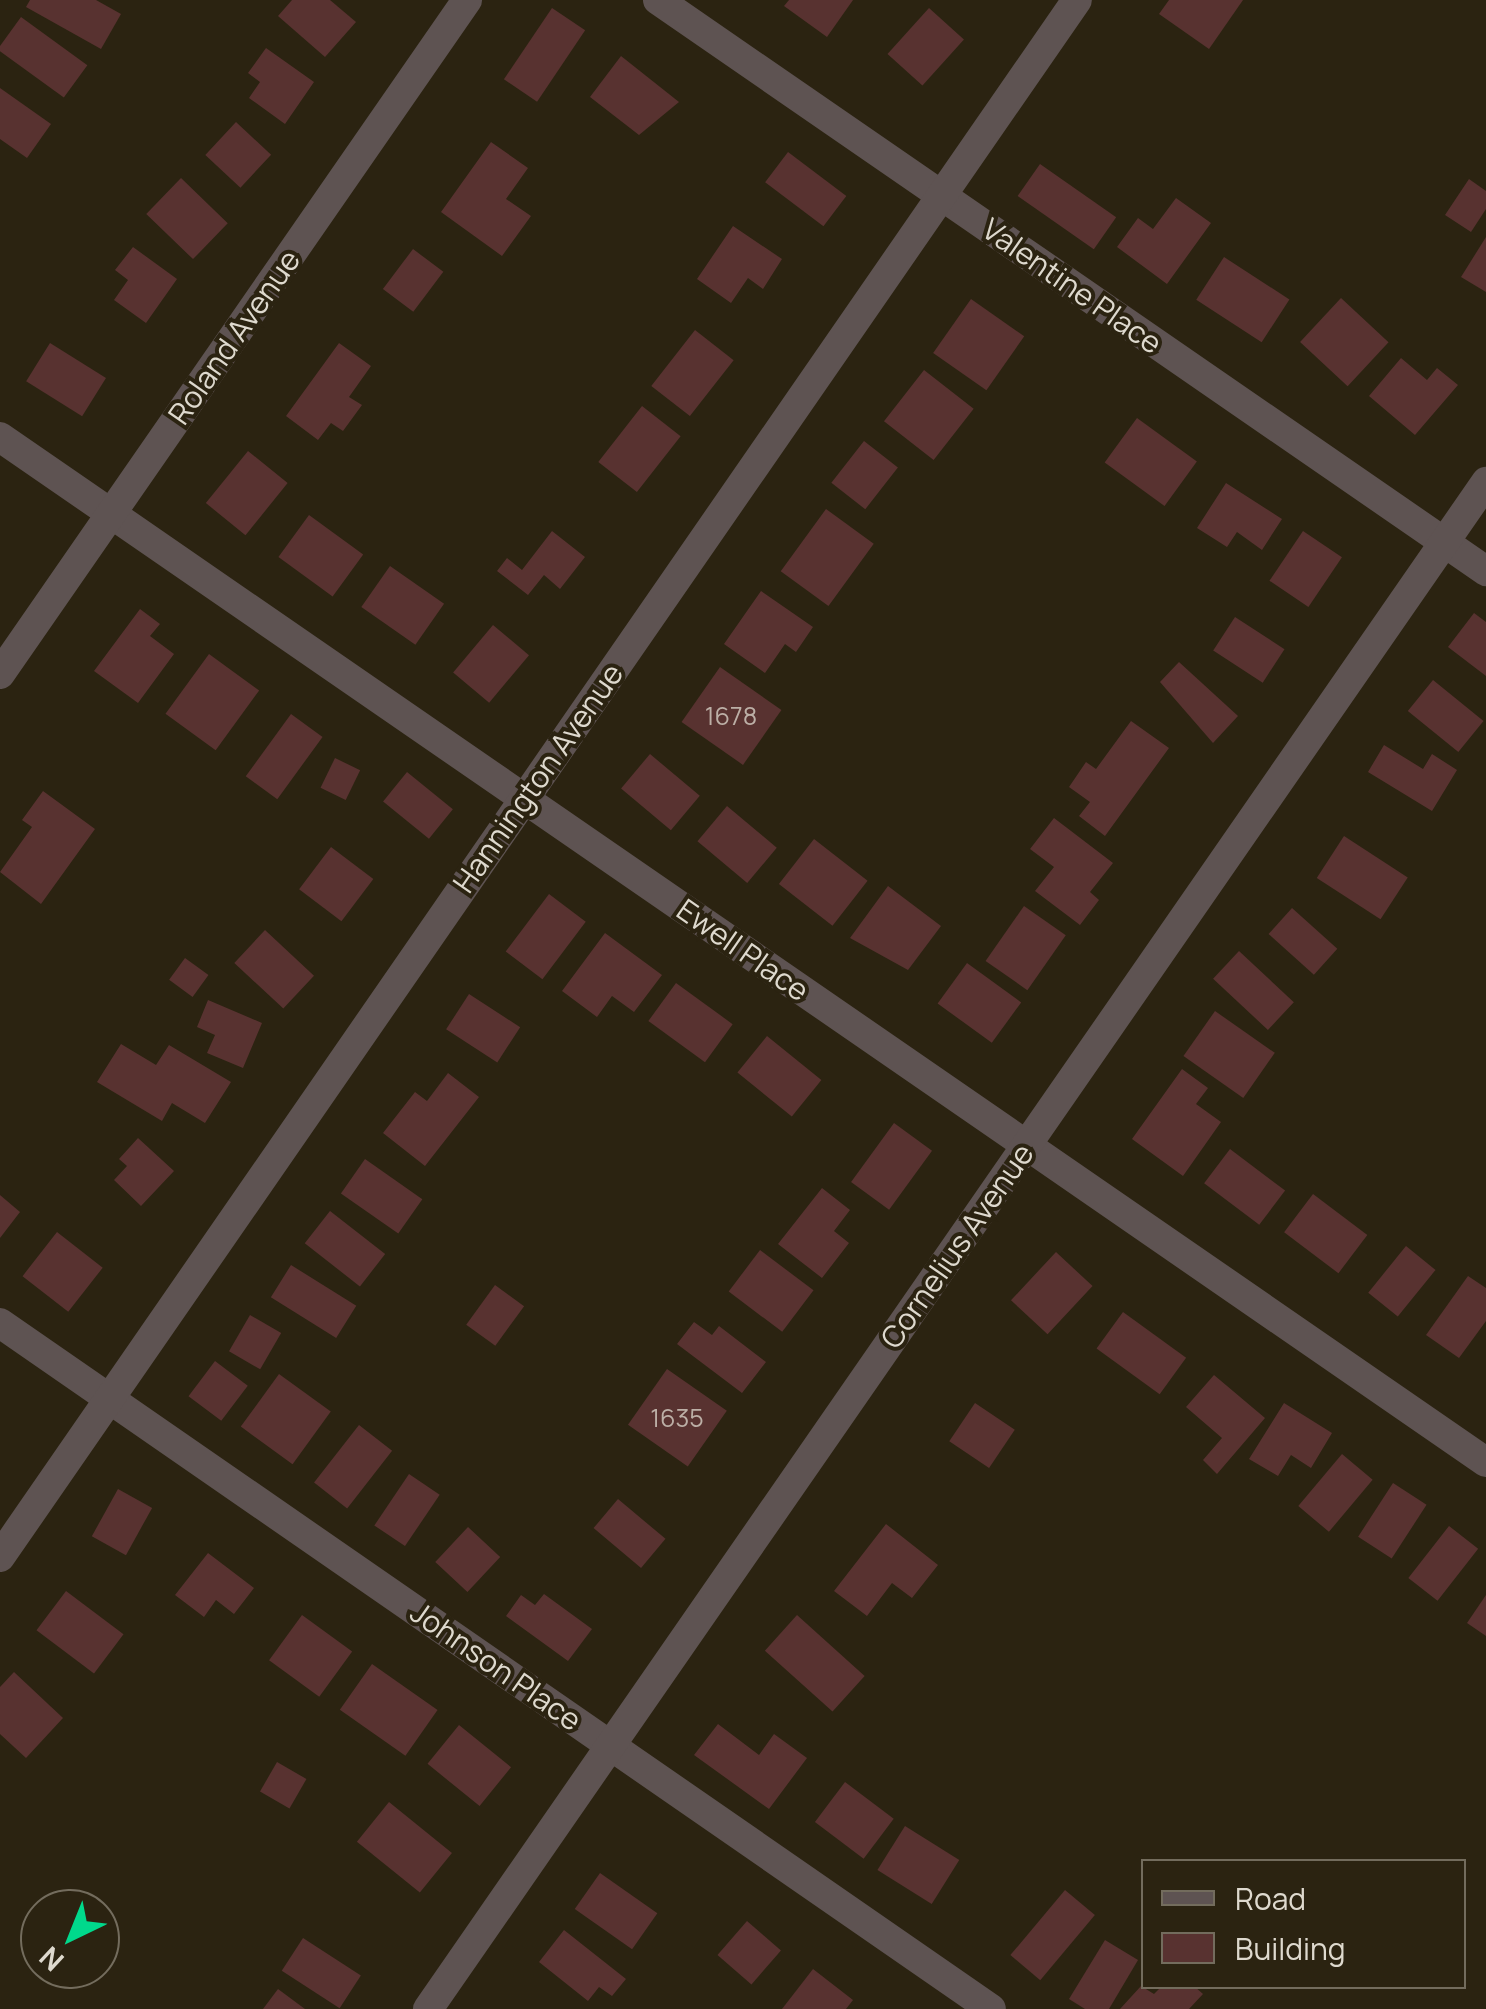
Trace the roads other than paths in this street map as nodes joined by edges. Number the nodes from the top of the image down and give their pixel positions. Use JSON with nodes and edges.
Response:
{"nodes":[{"id":1,"x":467,"y":0,"type":"edge"},
{"id":2,"x":658,"y":0,"type":"edge"},
{"id":3,"x":1076,"y":0,"type":"edge"},
{"id":4,"x":941,"y":196,"type":"junction"},
{"id":5,"x":0,"y":437,"type":"edge"},
{"id":6,"x":1486,"y":482,"type":"edge"},
{"id":7,"x":112,"y":514,"type":"junction"},
{"id":8,"x":1444,"y":542,"type":"junction"},
{"id":9,"x":1486,"y":571,"type":"edge"},
{"id":10,"x":0,"y":674,"type":"edge"},
{"id":11,"x":524,"y":799,"type":"junction"},
{"id":12,"x":1026,"y":1146,"type":"junction"},
{"id":13,"x":0,"y":1323,"type":"edge"},
{"id":14,"x":109,"y":1399,"type":"junction"},
{"id":15,"x":1486,"y":1462,"type":"edge"},
{"id":16,"x":0,"y":1557,"type":"edge"},
{"id":17,"x":611,"y":1745,"type":"junction"},
{"id":18,"x":428,"y":2009,"type":"edge"},
{"id":19,"x":992,"y":2009,"type":"edge"}],
"edges":[{"from":1,"to":7,"type":"street","name":"Roland Avenue"},
{"from":2,"to":4,"type":"street","name":"Valentine Place"},
{"from":3,"to":4,"type":"street","name":"Hannington Avenue"},
{"from":4,"to":8,"type":"street","name":"Valentine Place"},
{"from":4,"to":11,"type":"street","name":"Hannington Avenue"},
{"from":5,"to":7,"type":"street","name":"Ewell Place"},
{"from":6,"to":8,"type":"street","name":"Cornelius Avenue"},
{"from":7,"to":10,"type":"street","name":"Roland Avenue"},
{"from":7,"to":11,"type":"street","name":"Ewell Place"},
{"from":8,"to":9,"type":"street","name":"Valentine Place"},
{"from":8,"to":12,"type":"street","name":"Cornelius Avenue"},
{"from":11,"to":12,"type":"street","name":"Ewell Place"},
{"from":11,"to":14,"type":"street","name":"Hannington Avenue"},
{"from":12,"to":15,"type":"street","name":"Ewell Place"},
{"from":12,"to":17,"type":"street","name":"Cornelius Avenue"},
{"from":13,"to":14,"type":"street","name":"Johnson Place"},
{"from":14,"to":16,"type":"street","name":"Hannington Avenue"},
{"from":14,"to":17,"type":"street","name":"Johnson Place"},
{"from":17,"to":18,"type":"street","name":"Cornelius Avenue"},
{"from":17,"to":19,"type":"street","name":"Johnson Place"}]}
